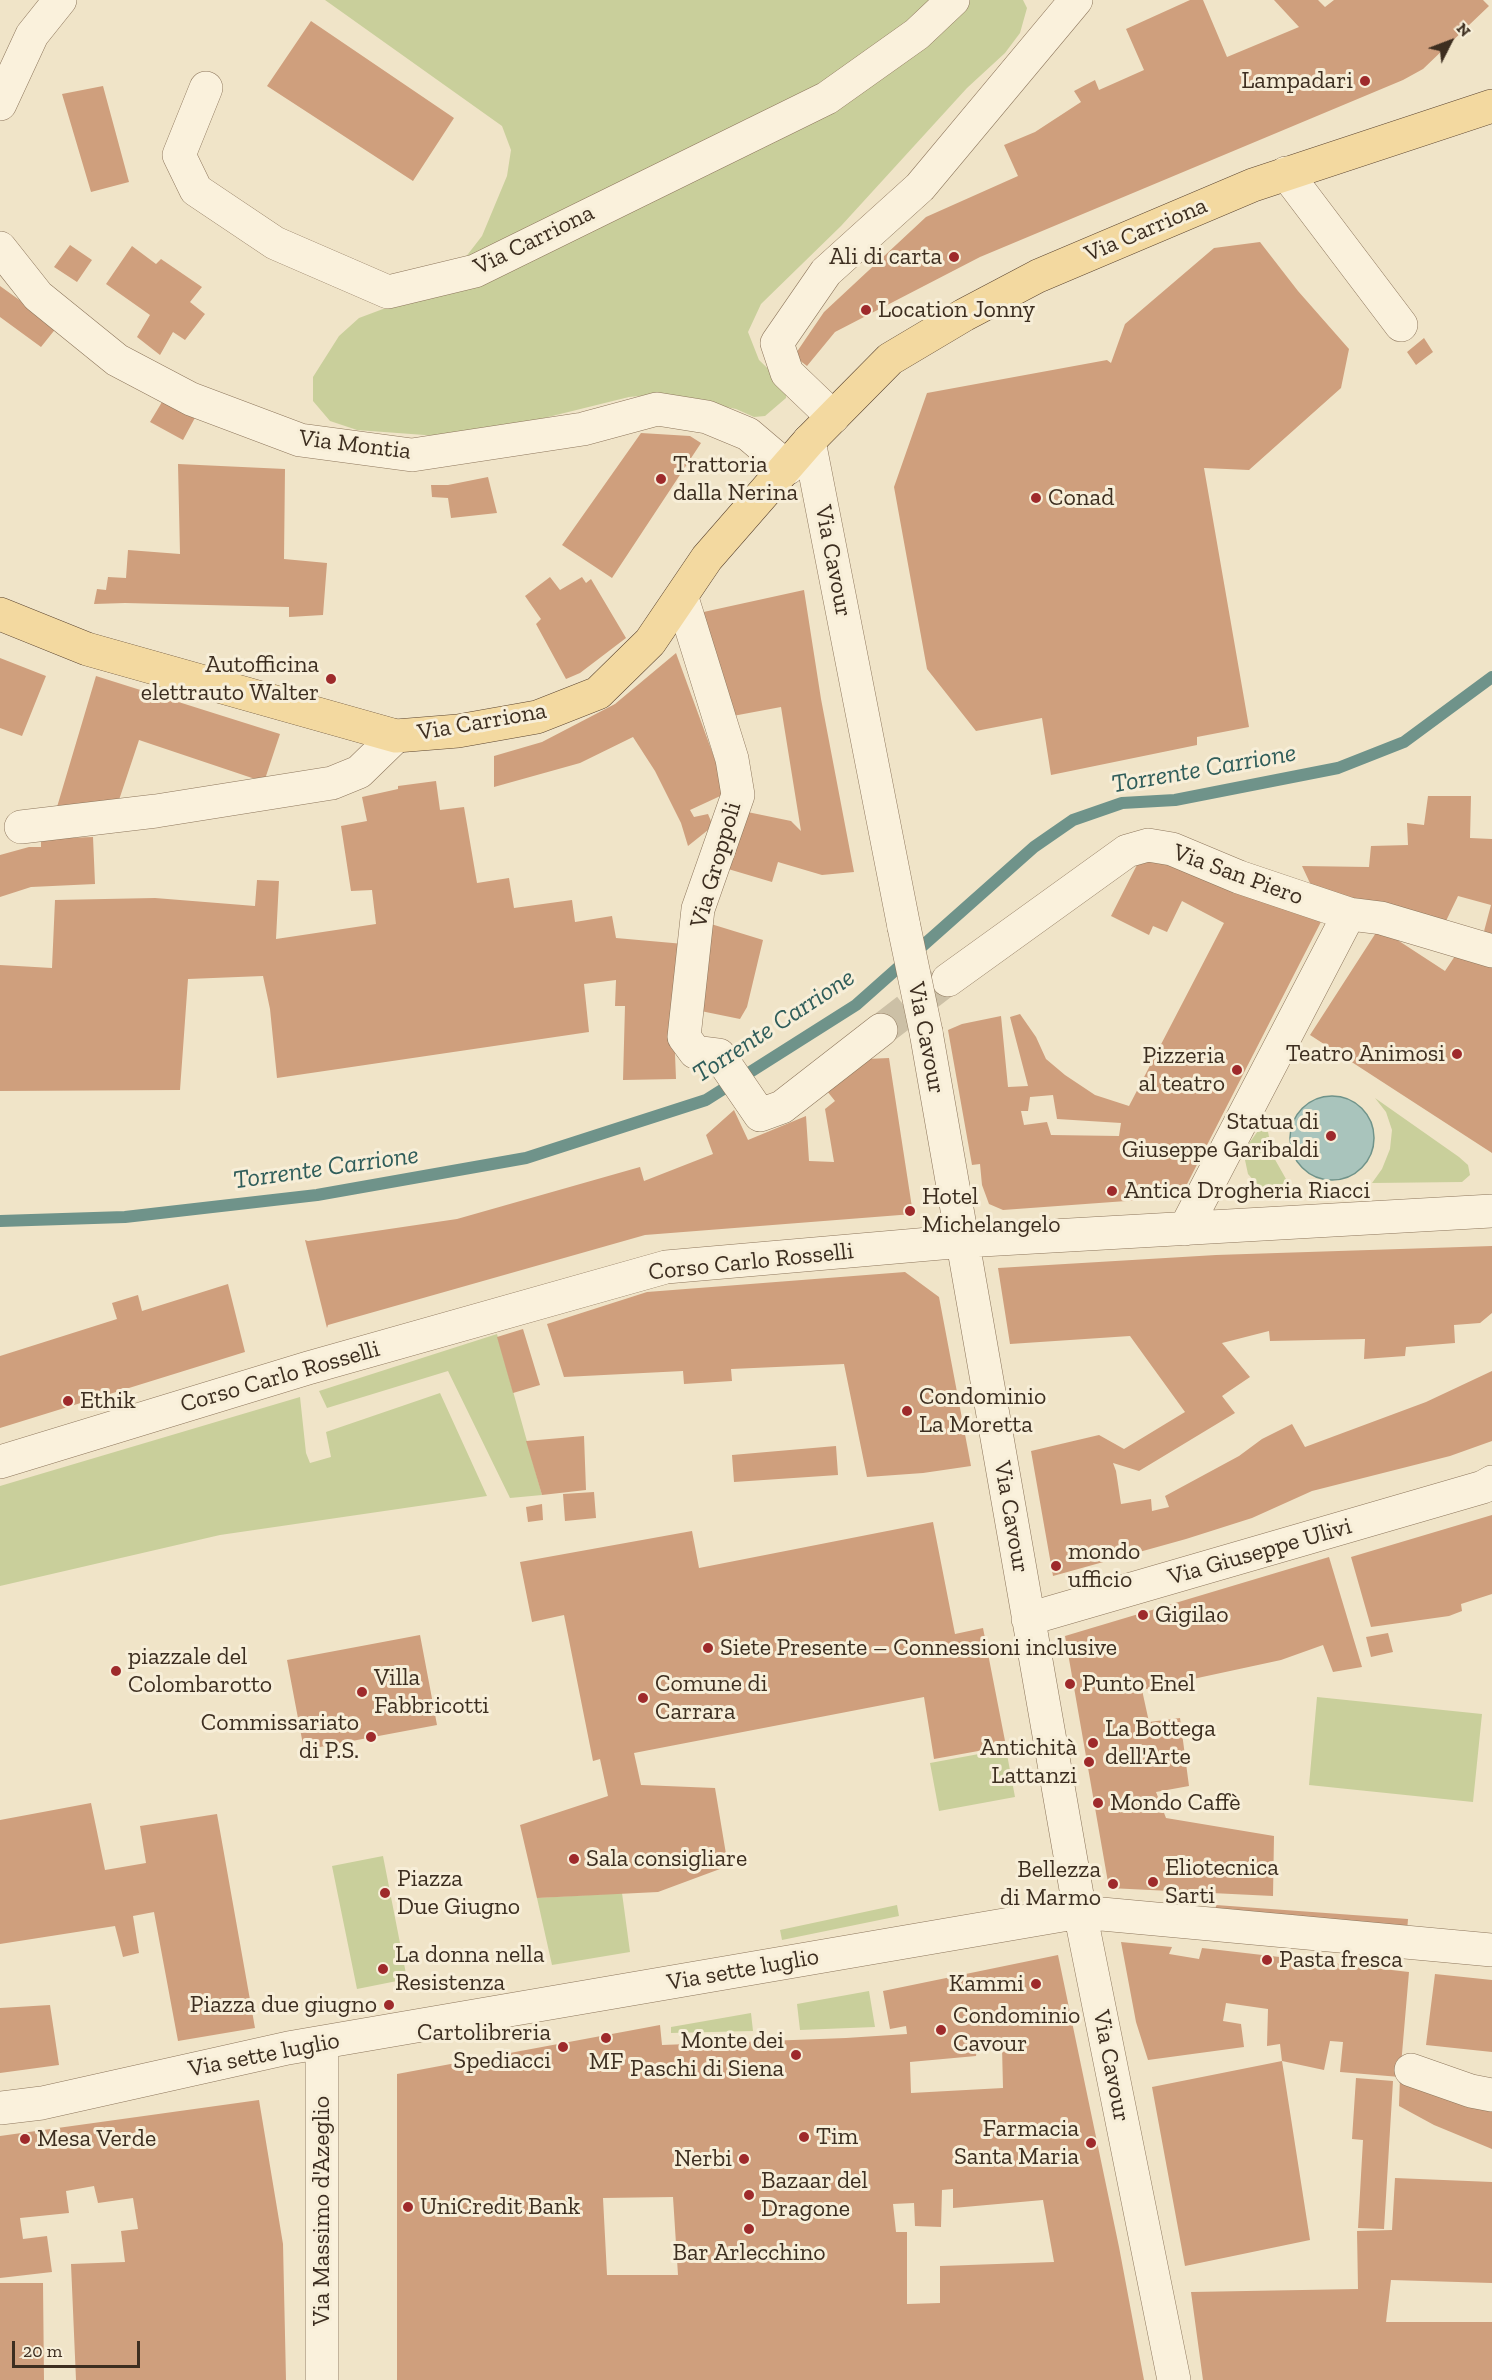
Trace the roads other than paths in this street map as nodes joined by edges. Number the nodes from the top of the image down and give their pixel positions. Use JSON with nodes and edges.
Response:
{"nodes":[{"id":1,"x":60,"y":0,"type":"edge"},
{"id":2,"x":953,"y":0,"type":"edge"},
{"id":3,"x":1076,"y":0,"type":"edge"},
{"id":4,"x":206,"y":88,"type":"dead end"},
{"id":5,"x":0,"y":104,"type":"edge"},
{"id":6,"x":1492,"y":106,"type":"edge"},
{"id":7,"x":1286,"y":173,"type":"junction"},
{"id":8,"x":0,"y":248,"type":"edge"},
{"id":9,"x":1401,"y":325,"type":"dead end"},
{"id":10,"x":833,"y":417,"type":"junction"},
{"id":11,"x":809,"y":441,"type":"junction"},
{"id":12,"x":788,"y":468,"type":"junction"},
{"id":13,"x":682,"y":597,"type":"junction"},
{"id":14,"x":0,"y":614,"type":"edge"},
{"id":15,"x":396,"y":736,"type":"junction"},
{"id":16,"x":21,"y":827,"type":"dead end"},
{"id":17,"x":1349,"y":914,"type":"junction"},
{"id":18,"x":1492,"y":951,"type":"edge"},
{"id":19,"x":948,"y":980,"type":"tunnel mouth"},
{"id":20,"x":881,"y":1030,"type":"tunnel mouth"},
{"id":21,"x":1492,"y":1211,"type":"edge"},
{"id":22,"x":1185,"y":1229,"type":"junction"},
{"id":23,"x":964,"y":1241,"type":"junction"},
{"id":24,"x":0,"y":1462,"type":"edge"},
{"id":25,"x":1492,"y":1482,"type":"edge"},
{"id":26,"x":1028,"y":1619,"type":"junction"},
{"id":27,"x":1080,"y":1912,"type":"junction"},
{"id":28,"x":1492,"y":1950,"type":"edge"},
{"id":29,"x":322,"y":2043,"type":"junction"},
{"id":30,"x":1411,"y":2070,"type":"dead end"},
{"id":31,"x":1492,"y":2095,"type":"edge"},
{"id":32,"x":0,"y":2108,"type":"edge"},
{"id":33,"x":322,"y":2380,"type":"edge"},
{"id":34,"x":1174,"y":2380,"type":"edge"}],
"edges":[{"from":1,"to":5,"type":"street"},
{"from":2,"to":4,"type":"street","name":"Via Carriona"},
{"from":3,"to":10,"type":"street"},
{"from":6,"to":7,"type":"main road","name":"Via Carriona"},
{"from":7,"to":9,"type":"street"},
{"from":7,"to":10,"type":"main road","name":"Via Carriona"},
{"from":8,"to":12,"type":"street","name":"Via Montia"},
{"from":10,"to":11,"type":"main road","name":"Via Carriona"},
{"from":11,"to":12,"type":"main road","name":"Via Carriona"},
{"from":11,"to":23,"type":"street","name":"Via Cavour","bridge":true},
{"from":12,"to":13,"type":"main road","name":"Via Carriona"},
{"from":13,"to":15,"type":"main road","name":"Via Carriona"},
{"from":13,"to":20,"type":"street","name":"Via Groppoli"},
{"from":14,"to":15,"type":"main road","name":"Via Carriona"},
{"from":15,"to":16,"type":"street","name":"Via Carriona"},
{"from":17,"to":18,"type":"street","name":"Via San Piero"},
{"from":17,"to":19,"type":"street","name":"Via San Piero"},
{"from":17,"to":22,"type":"street"},
{"from":21,"to":22,"type":"street","name":"Corso Carlo Rosselli"},
{"from":22,"to":23,"type":"street","name":"Corso Carlo Rosselli"},
{"from":23,"to":24,"type":"street","name":"Corso Carlo Rosselli"},
{"from":23,"to":26,"type":"street","name":"Via Cavour"},
{"from":25,"to":26,"type":"street","name":"Via Giuseppe Ulivi"},
{"from":26,"to":27,"type":"street","name":"Via Cavour"},
{"from":27,"to":28,"type":"street","name":"Via sette luglio"},
{"from":27,"to":29,"type":"street","name":"Via sette luglio"},
{"from":27,"to":34,"type":"street","name":"Via Cavour"},
{"from":29,"to":32,"type":"street","name":"Via sette luglio"},
{"from":29,"to":33,"type":"street","name":"Via Massimo d'Azeglio"},
{"from":30,"to":31,"type":"street"}]}
